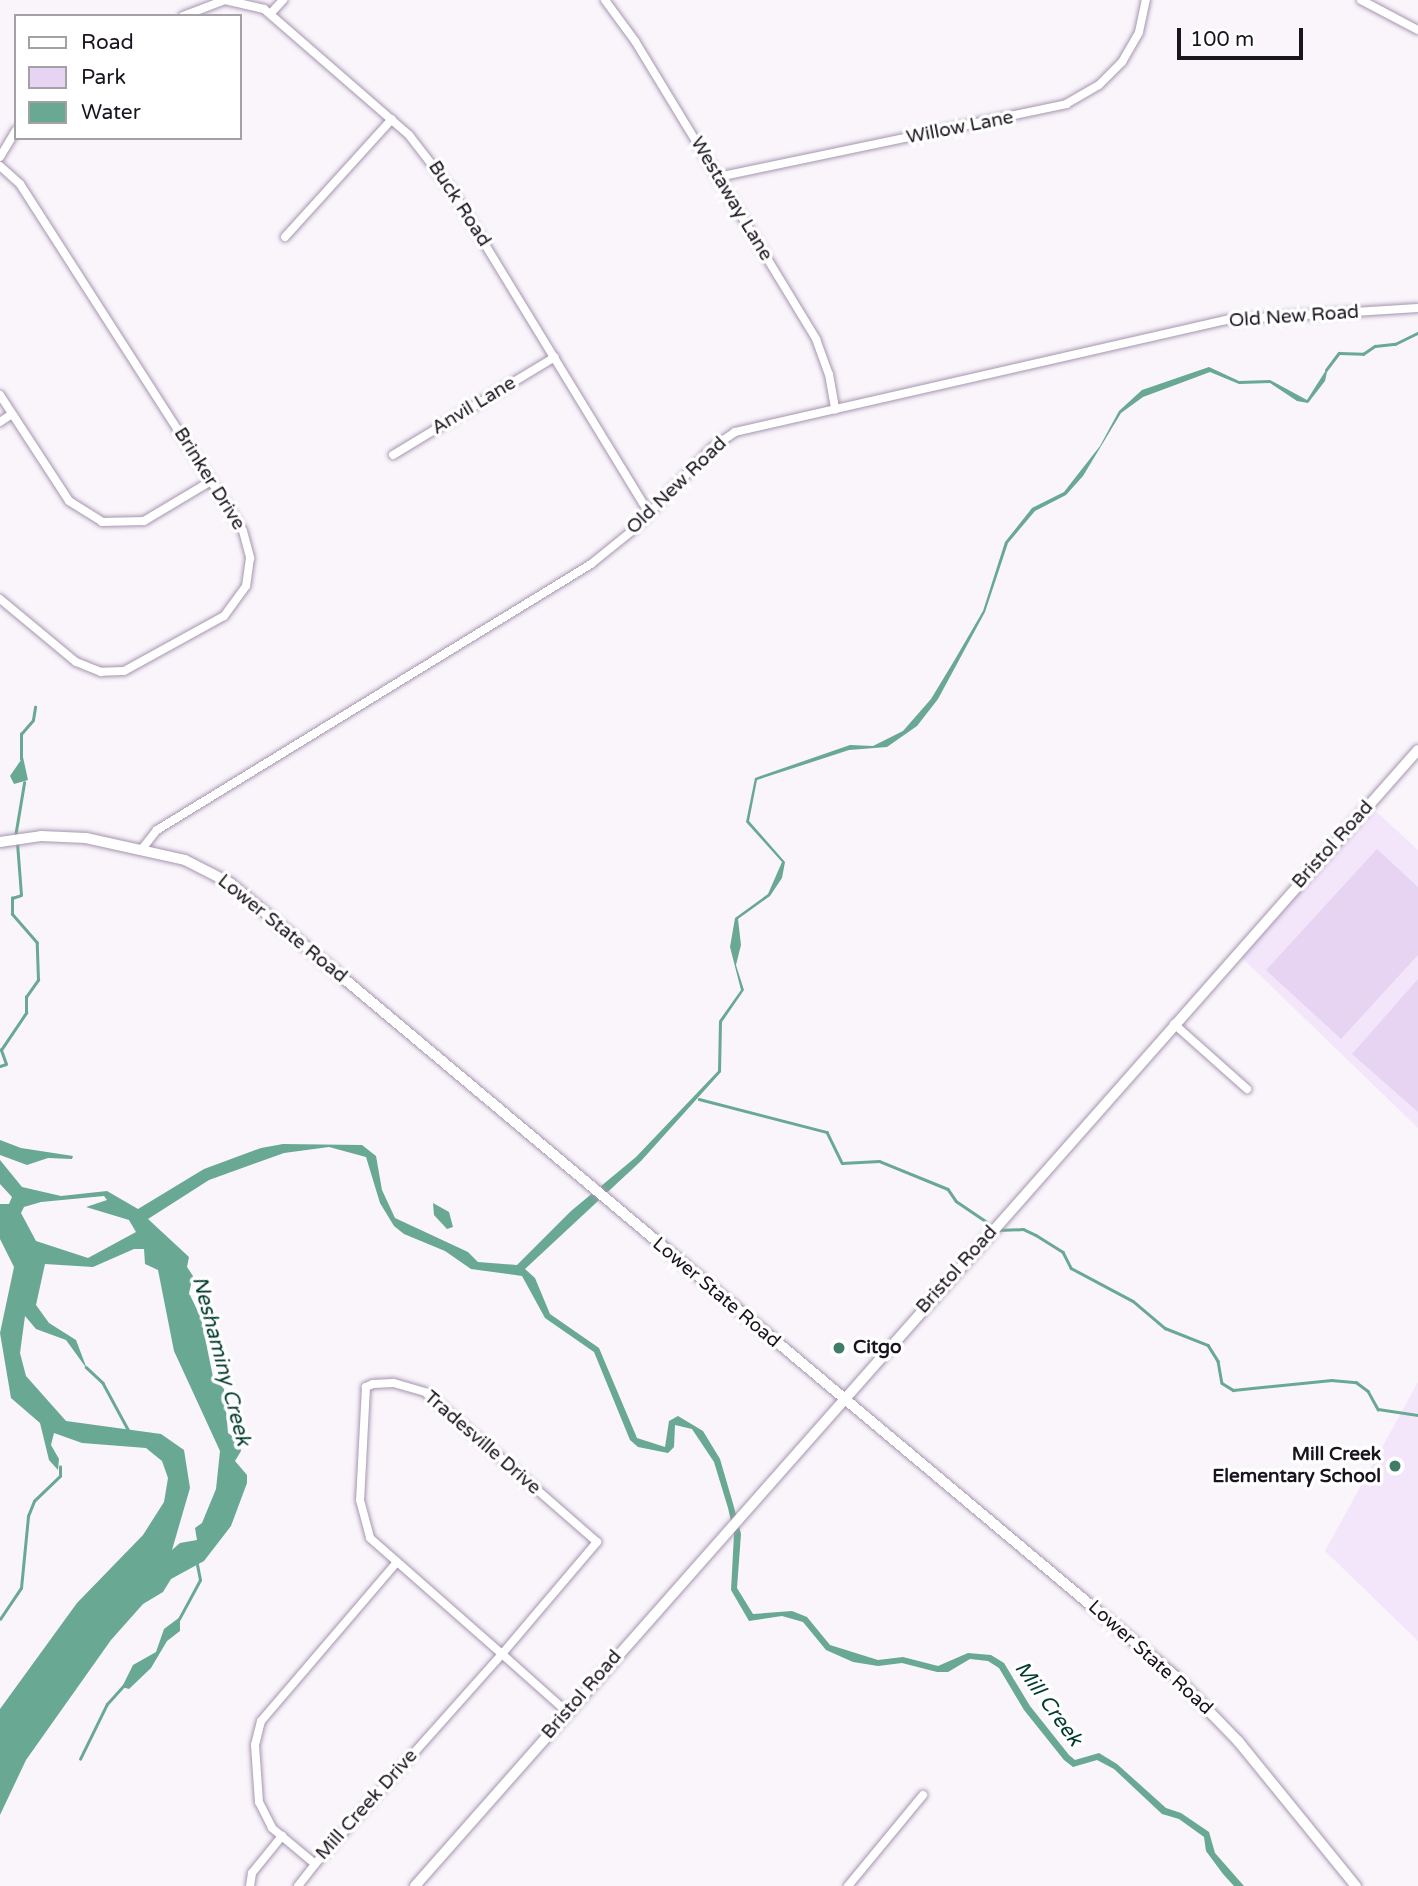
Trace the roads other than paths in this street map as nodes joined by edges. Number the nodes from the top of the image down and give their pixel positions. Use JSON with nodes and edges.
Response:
{"nodes":[{"id":1,"x":283,"y":0,"type":"edge"},
{"id":2,"x":605,"y":0,"type":"edge"},
{"id":3,"x":1146,"y":0,"type":"edge"},
{"id":4,"x":1361,"y":0,"type":"edge"},
{"id":5,"x":271,"y":13,"type":"junction"},
{"id":6,"x":187,"y":14,"type":"edge"},
{"id":7,"x":1418,"y":30,"type":"edge"},
{"id":8,"x":392,"y":119,"type":"junction"},
{"id":9,"x":14,"y":133,"type":"edge"},
{"id":10,"x":0,"y":157,"type":"edge"},
{"id":11,"x":0,"y":166,"type":"edge"},
{"id":12,"x":718,"y":177,"type":"junction"},
{"id":13,"x":285,"y":237,"type":"dead end"},
{"id":14,"x":1418,"y":308,"type":"edge"},
{"id":15,"x":555,"y":357,"type":"junction"},
{"id":16,"x":0,"y":395,"type":"edge"},
{"id":17,"x":835,"y":409,"type":"junction"},
{"id":18,"x":12,"y":414,"type":"junction"},
{"id":19,"x":0,"y":422,"type":"edge"},
{"id":20,"x":393,"y":454,"type":"dead end"},
{"id":21,"x":211,"y":481,"type":"junction"},
{"id":22,"x":649,"y":513,"type":"junction"},
{"id":23,"x":0,"y":599,"type":"edge"},
{"id":24,"x":1418,"y":750,"type":"edge"},
{"id":25,"x":5,"y":841,"type":"edge"},
{"id":26,"x":142,"y":849,"type":"junction"},
{"id":27,"x":1174,"y":1024,"type":"junction"},
{"id":28,"x":1247,"y":1088,"type":"dead end"},
{"id":29,"x":842,"y":1398,"type":"junction"},
{"id":30,"x":397,"y":1562,"type":"junction"},
{"id":31,"x":502,"y":1654,"type":"junction"},
{"id":32,"x":567,"y":1712,"type":"junction"},
{"id":33,"x":923,"y":1795,"type":"dead end"},
{"id":34,"x":282,"y":1836,"type":"junction"},
{"id":35,"x":315,"y":1864,"type":"junction"},
{"id":36,"x":250,"y":1886,"type":"edge"},
{"id":37,"x":298,"y":1886,"type":"edge"},
{"id":38,"x":415,"y":1886,"type":"edge"},
{"id":39,"x":848,"y":1886,"type":"edge"},
{"id":40,"x":1356,"y":1886,"type":"edge"}],
"edges":[{"from":1,"to":5,"type":"street"},
{"from":2,"to":12,"type":"street","name":"Westaway Lane"},
{"from":3,"to":12,"type":"street","name":"Willow Lane"},
{"from":4,"to":7,"type":"street"},
{"from":5,"to":6,"type":"street","name":"Buck Road"},
{"from":5,"to":8,"type":"street","name":"Buck Road"},
{"from":8,"to":13,"type":"street"},
{"from":8,"to":15,"type":"street","name":"Buck Road"},
{"from":9,"to":10,"type":"street"},
{"from":11,"to":21,"type":"street","name":"Brinker Drive"},
{"from":12,"to":17,"type":"street","name":"Westaway Lane"},
{"from":14,"to":17,"type":"street","name":"Old New Road"},
{"from":15,"to":20,"type":"street","name":"Anvil Lane"},
{"from":15,"to":22,"type":"street","name":"Buck Road"},
{"from":16,"to":18,"type":"street"},
{"from":17,"to":22,"type":"street","name":"Old New Road"},
{"from":18,"to":19,"type":"street"},
{"from":18,"to":21,"type":"street"},
{"from":21,"to":23,"type":"street","name":"Brinker Drive"},
{"from":22,"to":26,"type":"street","name":"Old New Road"},
{"from":24,"to":27,"type":"main road","name":"Bristol Road"},
{"from":25,"to":26,"type":"main road","name":"Lower State Road"},
{"from":26,"to":29,"type":"main road","name":"Lower State Road"},
{"from":27,"to":28,"type":"street"},
{"from":27,"to":29,"type":"main road","name":"Bristol Road"},
{"from":29,"to":32,"type":"main road","name":"Bristol Road"},
{"from":29,"to":40,"type":"main road","name":"Lower State Road"},
{"from":30,"to":31,"type":"street","name":"Tradesville Drive"},
{"from":30,"to":31,"type":"street","name":"Tradesville Drive"},
{"from":30,"to":34,"type":"street","name":"Mill Creek Drive"},
{"from":31,"to":32,"type":"street","name":"Tradesville Drive"},
{"from":31,"to":35,"type":"street","name":"Mill Creek Drive"},
{"from":32,"to":38,"type":"main road","name":"Bristol Road"},
{"from":33,"to":39,"type":"street"},
{"from":34,"to":35,"type":"street","name":"Mill Creek Drive"},
{"from":34,"to":36,"type":"street"},
{"from":35,"to":37,"type":"street"}]}
